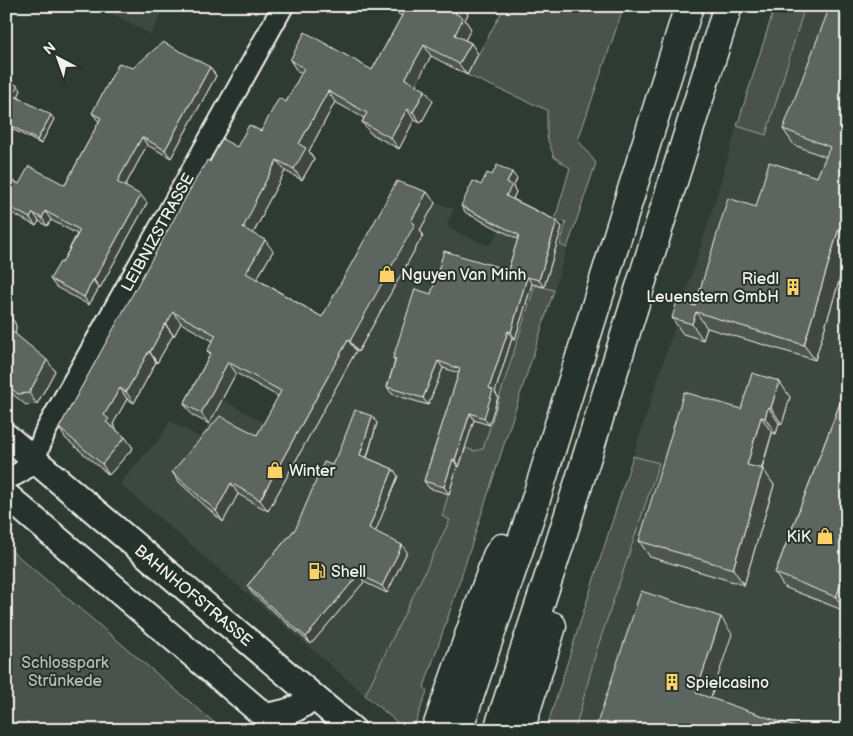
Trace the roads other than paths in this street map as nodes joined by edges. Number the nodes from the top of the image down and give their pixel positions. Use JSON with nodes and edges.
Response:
{"nodes":[{"id":1,"x":283,"y":6,"type":"edge"},
{"id":2,"x":689,"y":6,"type":"edge"},
{"id":3,"x":728,"y":6,"type":"edge"},
{"id":4,"x":6,"y":436,"type":"edge"},
{"id":5,"x":35,"y":460,"type":"junction"},
{"id":6,"x":6,"y":479,"type":"edge"},
{"id":7,"x":6,"y":495,"type":"edge"},
{"id":8,"x":535,"y":502,"type":"junction"},
{"id":9,"x":559,"y":546,"type":"junction"},
{"id":10,"x":313,"y":696,"type":"junction"},
{"id":11,"x":273,"y":723,"type":"edge"},
{"id":12,"x":353,"y":730,"type":"edge"},
{"id":13,"x":436,"y":730,"type":"edge"},
{"id":14,"x":458,"y":730,"type":"edge"},
{"id":15,"x":498,"y":730,"type":"edge"},
{"id":16,"x":520,"y":730,"type":"edge"}],
"edges":[{"from":1,"to":5,"type":"street","name":"LEIBNIZSTRASSE"},
{"from":2,"to":8,"type":"highway"},
{"from":3,"to":9,"type":"highway"},
{"from":4,"to":5,"type":"street","name":"BAHNHOFSTRASSE"},
{"from":5,"to":6,"type":"street"},
{"from":5,"to":10,"type":"street","name":"BAHNHOFSTRASSE"},
{"from":7,"to":11,"type":"street"},
{"from":8,"to":13,"type":"highway"},
{"from":8,"to":14,"type":"highway"},
{"from":9,"to":15,"type":"highway"},
{"from":9,"to":16,"type":"highway"},
{"from":10,"to":11,"type":"street"},
{"from":10,"to":12,"type":"street","name":"BAHNHOFSTRASSE"}]}
